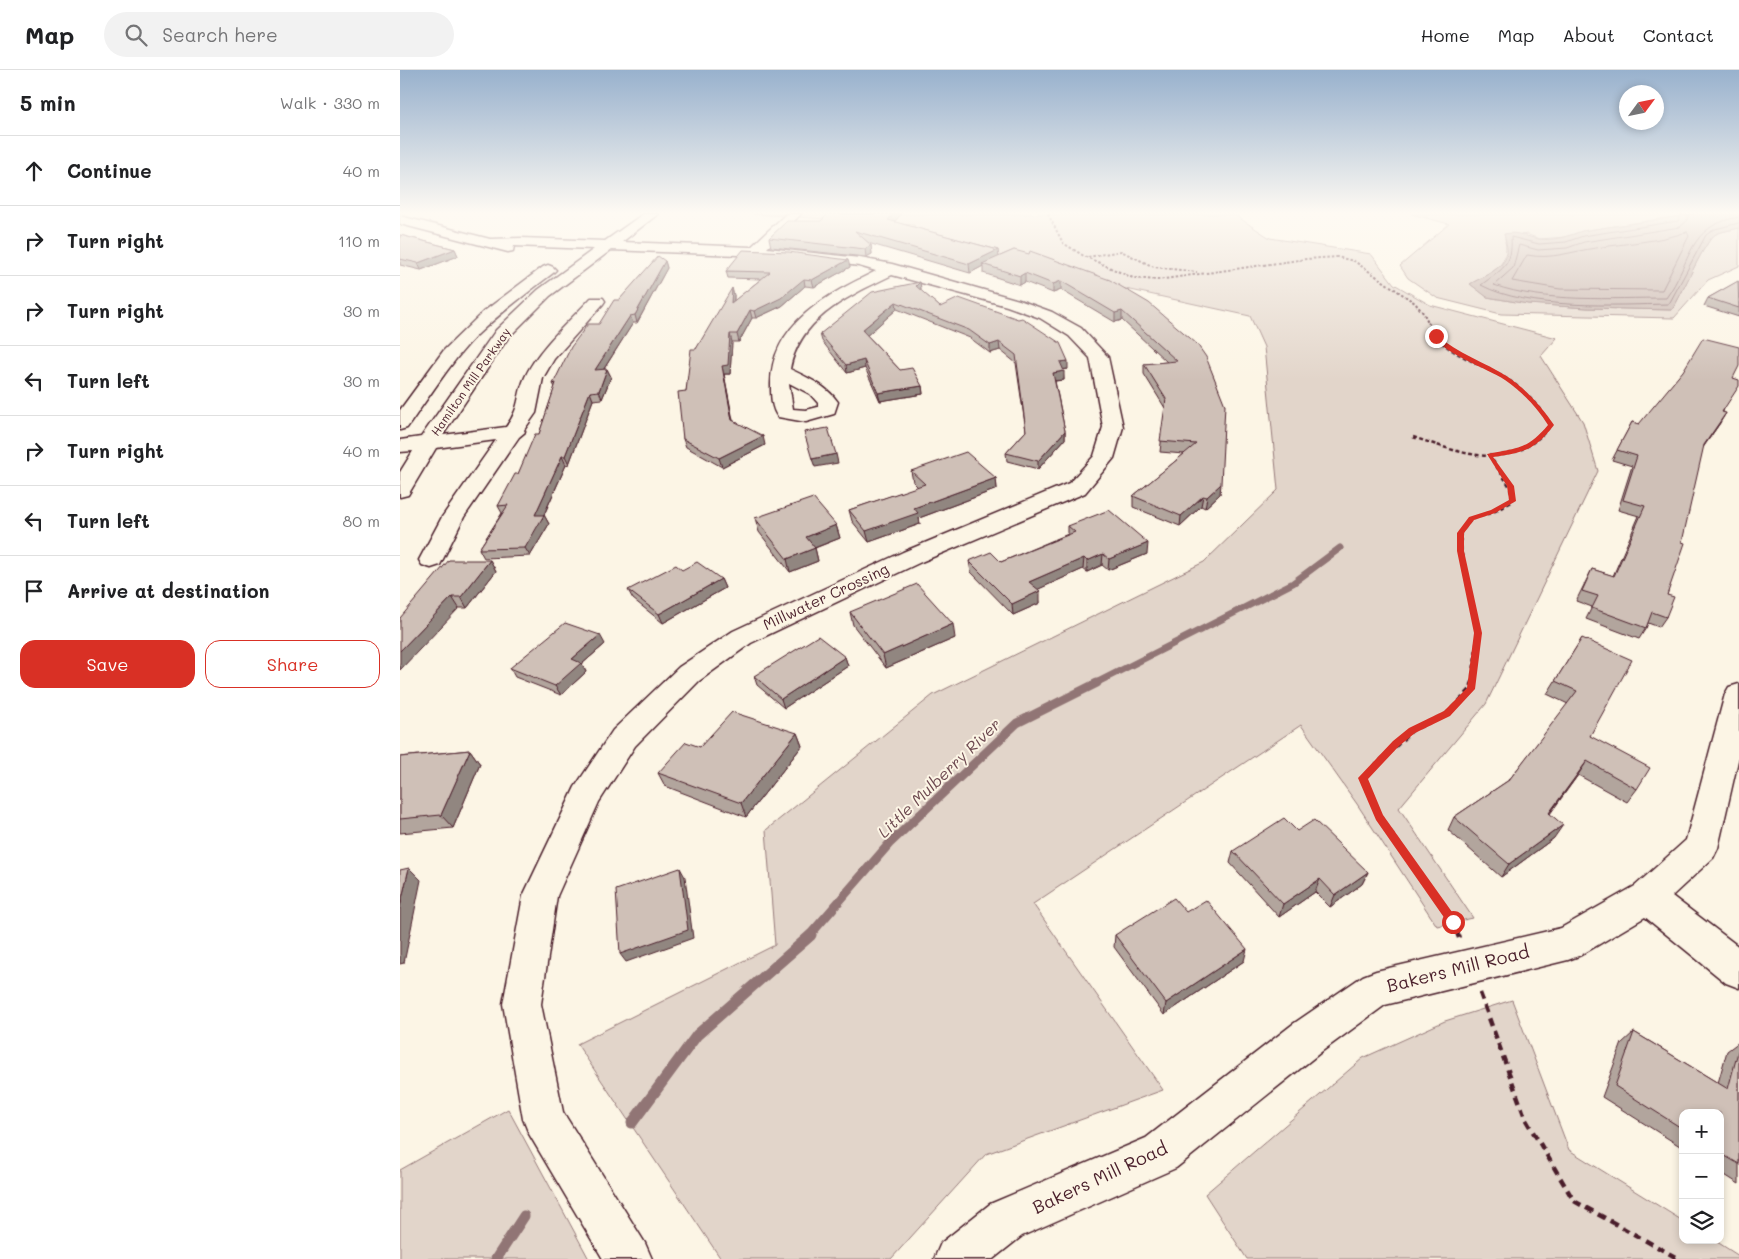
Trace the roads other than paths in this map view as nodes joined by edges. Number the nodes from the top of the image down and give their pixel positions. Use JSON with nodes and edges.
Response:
{"nodes":[{"id":1,"x":548,"y":269,"type":"edge"},
{"id":2,"x":568,"y":269,"type":"edge"},
{"id":3,"x":891,"y":269,"type":"edge"},
{"id":4,"x":894,"y":269,"type":"edge"},
{"id":5,"x":597,"y":301,"type":"dead end"},
{"id":6,"x":781,"y":371,"type":"dead end"},
{"id":7,"x":400,"y":424,"type":"edge"},
{"id":8,"x":515,"y":432,"type":"junction"},
{"id":9,"x":428,"y":443,"type":"junction"},
{"id":10,"x":400,"y":446,"type":"edge"},
{"id":11,"x":400,"y":490,"type":"edge"},
{"id":12,"x":431,"y":560,"type":"dead end"},
{"id":13,"x":1739,"y":694,"type":"edge"},
{"id":14,"x":1647,"y":897,"type":"junction"},
{"id":15,"x":1739,"y":970,"type":"edge"},
{"id":16,"x":630,"y":1259,"type":"edge"},
{"id":17,"x":957,"y":1259,"type":"edge"}],
"edges":[{"from":1,"to":7,"type":"street","name":"Hamilton Mill Parkway"},
{"from":2,"to":9,"type":"street","name":"Hamilton Mill Parkway"},
{"from":3,"to":6,"type":"street"},
{"from":4,"to":16,"type":"street","name":"Millwater Crossing"},
{"from":5,"to":8,"type":"street"},
{"from":8,"to":9,"type":"street"},
{"from":8,"to":12,"type":"street"},
{"from":9,"to":10,"type":"street"},
{"from":9,"to":11,"type":"street","name":"Hamilton Mill Parkway"},
{"from":13,"to":14,"type":"street","name":"Bakers Mill Road"},
{"from":14,"to":15,"type":"street"},
{"from":14,"to":17,"type":"street","name":"Bakers Mill Road"}]}
